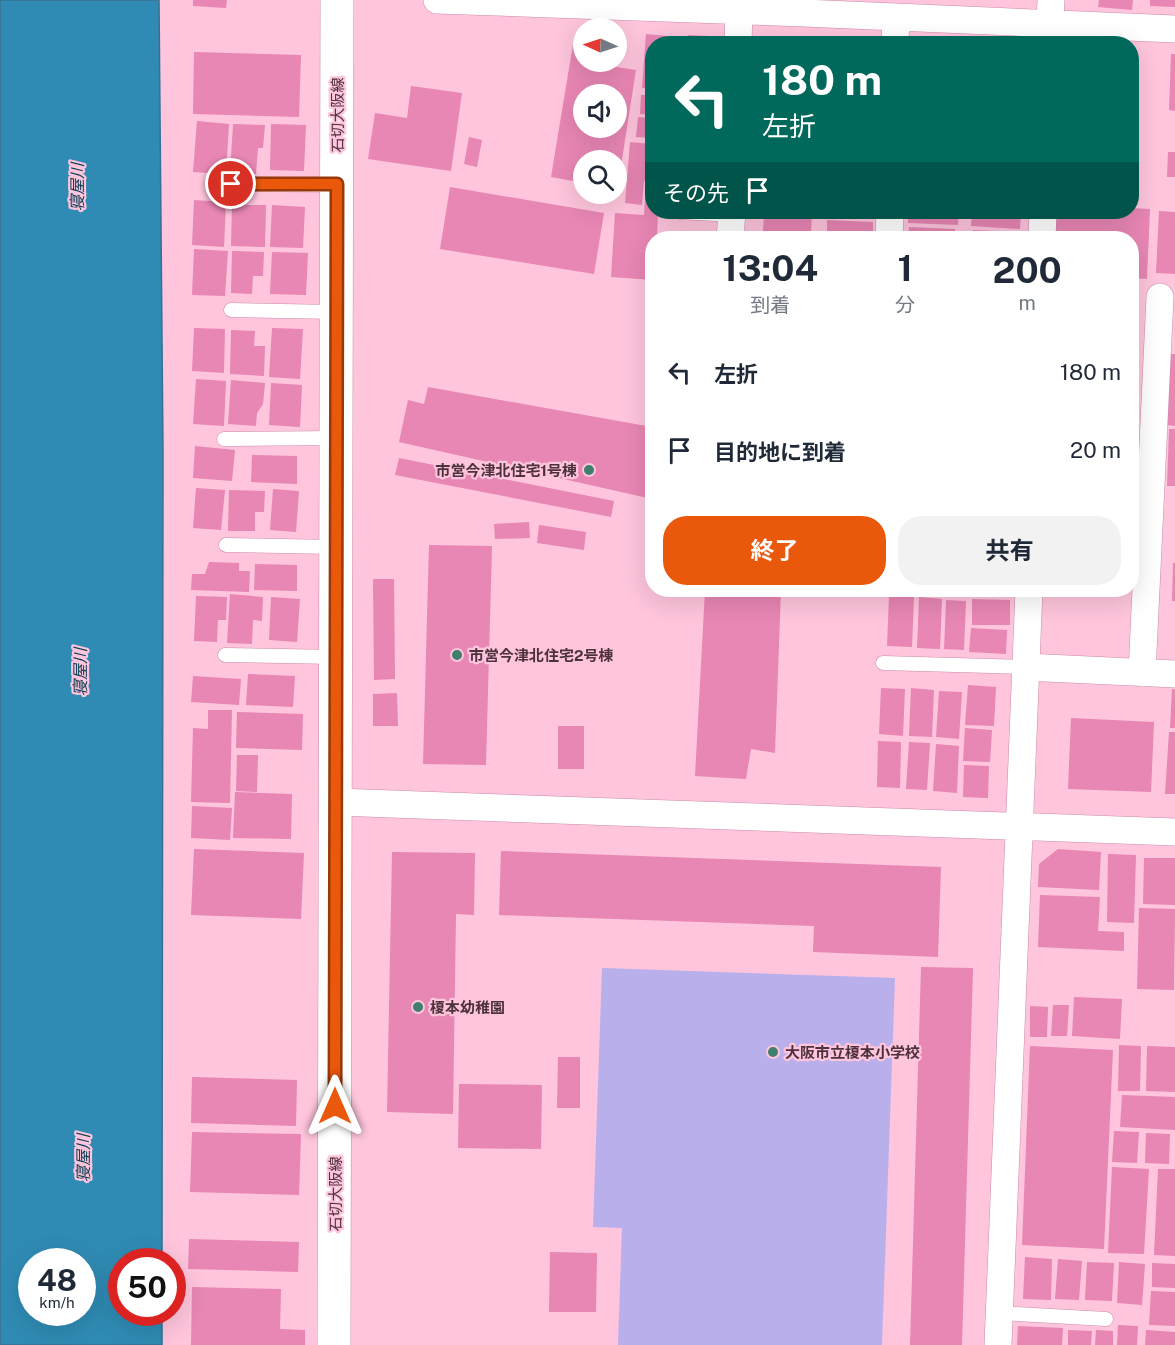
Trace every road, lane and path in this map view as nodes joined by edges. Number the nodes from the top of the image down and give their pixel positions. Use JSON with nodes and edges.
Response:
{"nodes":[{"id":1,"x":337,"y":0,"type":"edge"},
{"id":2,"x":437,"y":0,"type":"edge"},
{"id":3,"x":804,"y":6,"type":"edge"},
{"id":4,"x":739,"y":10,"type":"junction"},
{"id":5,"x":896,"y":17,"type":"junction"},
{"id":6,"x":1050,"y":22,"type":"edge"},
{"id":7,"x":1175,"y":29,"type":"edge"},
{"id":8,"x":738,"y":36,"type":"edge"},
{"id":9,"x":895,"y":36,"type":"edge"},
{"id":10,"x":231,"y":184,"type":"dead end"},
{"id":11,"x":337,"y":184,"type":"junction"},
{"id":12,"x":716,"y":219,"type":"edge"},
{"id":13,"x":731,"y":222,"type":"edge"},
{"id":14,"x":1160,"y":297,"type":"dead end"},
{"id":15,"x":231,"y":310,"type":"dead end"},
{"id":16,"x":337,"y":312,"type":"junction"},
{"id":17,"x":337,"y":438,"type":"junction"},
{"id":18,"x":224,"y":439,"type":"dead end"},
{"id":19,"x":226,"y":545,"type":"dead end"},
{"id":20,"x":337,"y":547,"type":"junction"},
{"id":21,"x":1029,"y":597,"type":"edge"},
{"id":22,"x":225,"y":655,"type":"dead end"},
{"id":23,"x":336,"y":657,"type":"junction"},
{"id":24,"x":882,"y":663,"type":"dead end"},
{"id":25,"x":1025,"y":667,"type":"junction"},
{"id":26,"x":1142,"y":673,"type":"junction"},
{"id":27,"x":1175,"y":674,"type":"edge"},
{"id":28,"x":336,"y":802,"type":"junction"},
{"id":29,"x":1019,"y":826,"type":"junction"},
{"id":30,"x":1175,"y":832,"type":"edge"},
{"id":31,"x":999,"y":1312,"type":"junction"},
{"id":32,"x":1106,"y":1319,"type":"dead end"},
{"id":33,"x":334,"y":1345,"type":"edge"},
{"id":34,"x":998,"y":1345,"type":"edge"}],
"edges":[{"from":1,"to":11,"type":"main road","name":"石切大阪線"},
{"from":2,"to":4,"type":"street"},
{"from":3,"to":4,"type":"street"},
{"from":3,"to":5,"type":"street"},
{"from":4,"to":8,"type":"street"},
{"from":5,"to":6,"type":"street"},
{"from":5,"to":9,"type":"street"},
{"from":6,"to":7,"type":"street"},
{"from":10,"to":11,"type":"lane"},
{"from":11,"to":16,"type":"main road","name":"石切大阪線"},
{"from":12,"to":13,"type":"lane"},
{"from":14,"to":26,"type":"street"},
{"from":15,"to":16,"type":"lane"},
{"from":16,"to":17,"type":"main road","name":"石切大阪線"},
{"from":17,"to":18,"type":"lane"},
{"from":17,"to":20,"type":"main road","name":"石切大阪線"},
{"from":19,"to":20,"type":"lane"},
{"from":20,"to":23,"type":"main road","name":"石切大阪線"},
{"from":21,"to":25,"type":"street"},
{"from":22,"to":23,"type":"lane"},
{"from":23,"to":28,"type":"main road","name":"石切大阪線"},
{"from":24,"to":25,"type":"lane"},
{"from":25,"to":26,"type":"street"},
{"from":25,"to":29,"type":"street"},
{"from":26,"to":27,"type":"street"},
{"from":28,"to":29,"type":"street"},
{"from":28,"to":33,"type":"main road","name":"石切大阪線"},
{"from":29,"to":30,"type":"street"},
{"from":29,"to":31,"type":"street"},
{"from":31,"to":32,"type":"lane"},
{"from":31,"to":34,"type":"street"}]}
